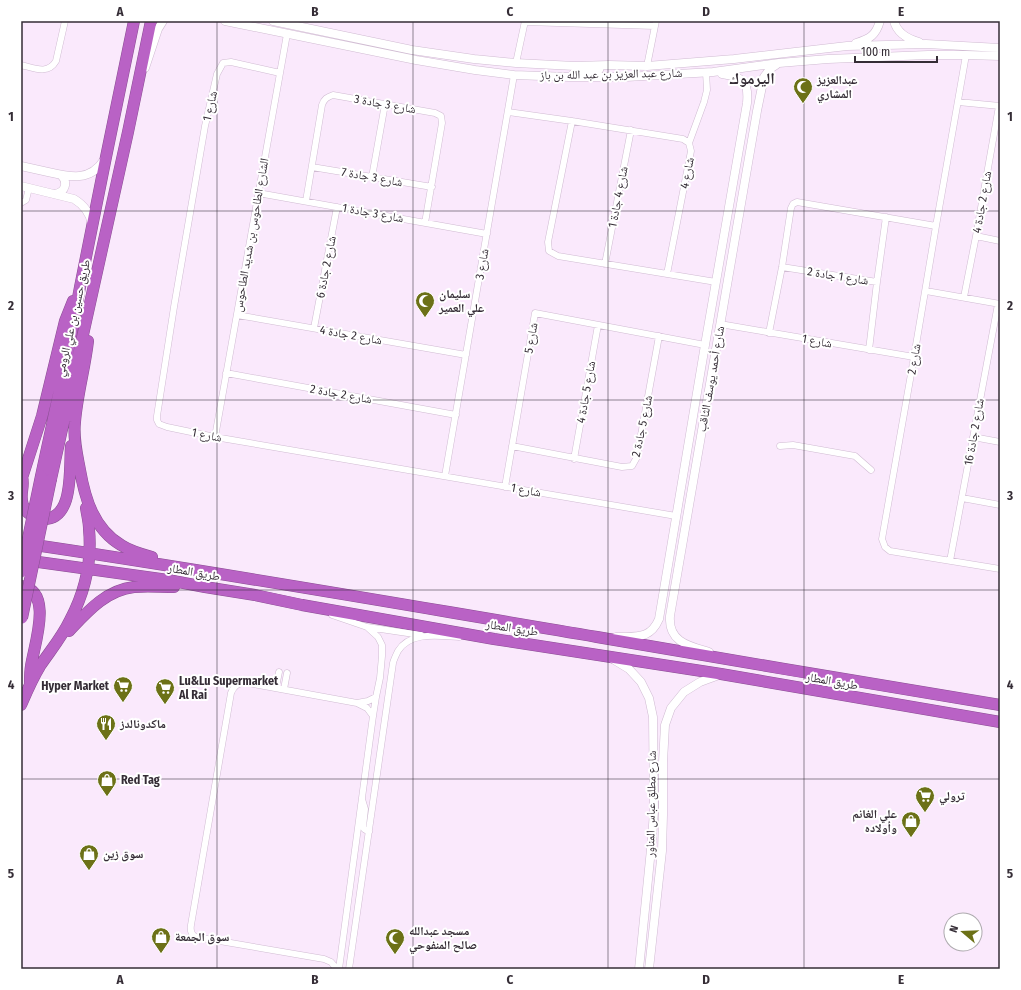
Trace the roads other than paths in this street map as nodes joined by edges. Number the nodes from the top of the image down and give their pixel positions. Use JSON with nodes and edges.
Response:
{"nodes":[{"id":1,"x":65,"y":21,"type":"edge"},
{"id":2,"x":134,"y":21,"type":"edge"},
{"id":3,"x":151,"y":21,"type":"edge"},
{"id":4,"x":164,"y":21,"type":"edge"},
{"id":5,"x":225,"y":21,"type":"edge"},
{"id":6,"x":273,"y":21,"type":"edge"},
{"id":7,"x":880,"y":21,"type":"edge"},
{"id":8,"x":894,"y":21,"type":"edge"},
{"id":9,"x":286,"y":22,"type":"edge"},
{"id":10,"x":525,"y":22,"type":"edge"},
{"id":11,"x":589,"y":22,"type":"edge"},
{"id":12,"x":656,"y":23,"type":"edge"},
{"id":13,"x":287,"y":34,"type":"junction"},
{"id":14,"x":926,"y":44,"type":"junction"},
{"id":15,"x":847,"y":46,"type":"junction"},
{"id":16,"x":1000,"y":48,"type":"edge"},
{"id":17,"x":412,"y":50,"type":"junction"},
{"id":18,"x":383,"y":54,"type":"junction"},
{"id":19,"x":966,"y":55,"type":"junction"},
{"id":20,"x":451,"y":56,"type":"junction"},
{"id":21,"x":1000,"y":56,"type":"edge"},
{"id":22,"x":416,"y":60,"type":"junction"},
{"id":23,"x":516,"y":63,"type":"junction"},
{"id":24,"x":779,"y":63,"type":"junction"},
{"id":25,"x":21,"y":65,"type":"edge"},
{"id":26,"x":599,"y":65,"type":"junction"},
{"id":27,"x":635,"y":66,"type":"junction"},
{"id":28,"x":647,"y":66,"type":"junction"},
{"id":29,"x":710,"y":72,"type":"junction"},
{"id":30,"x":280,"y":73,"type":"junction"},
{"id":31,"x":514,"y":74,"type":"junction"},
{"id":32,"x":569,"y":77,"type":"junction"},
{"id":33,"x":606,"y":77,"type":"junction"},
{"id":34,"x":139,"y":81,"type":"junction"},
{"id":35,"x":958,"y":102,"type":"junction"},
{"id":36,"x":746,"y":103,"type":"junction"},
{"id":37,"x":385,"y":104,"type":"junction"},
{"id":38,"x":999,"y":106,"type":"edge"},
{"id":39,"x":508,"y":112,"type":"junction"},
{"id":40,"x":572,"y":121,"type":"junction"},
{"id":41,"x":754,"y":129,"type":"junction"},
{"id":42,"x":631,"y":130,"type":"junction"},
{"id":43,"x":689,"y":143,"type":"junction"},
{"id":44,"x":106,"y":157,"type":"junction"},
{"id":45,"x":21,"y":166,"type":"edge"},
{"id":46,"x":312,"y":167,"type":"junction"},
{"id":47,"x":61,"y":175,"type":"junction"},
{"id":48,"x":372,"y":177,"type":"junction"},
{"id":49,"x":25,"y":187,"type":"edge"},
{"id":50,"x":432,"y":187,"type":"junction"},
{"id":51,"x":258,"y":193,"type":"junction"},
{"id":52,"x":55,"y":194,"type":"junction"},
{"id":53,"x":306,"y":201,"type":"junction"},
{"id":54,"x":21,"y":202,"type":"edge"},
{"id":55,"x":337,"y":207,"type":"junction"},
{"id":56,"x":886,"y":217,"type":"junction"},
{"id":57,"x":426,"y":222,"type":"junction"},
{"id":58,"x":92,"y":224,"type":"junction"},
{"id":59,"x":936,"y":226,"type":"junction"},
{"id":60,"x":487,"y":234,"type":"junction"},
{"id":61,"x":976,"y":236,"type":"junction"},
{"id":62,"x":1000,"y":241,"type":"edge"},
{"id":63,"x":605,"y":264,"type":"junction"},
{"id":64,"x":782,"y":267,"type":"junction"},
{"id":65,"x":667,"y":274,"type":"junction"},
{"id":66,"x":716,"y":282,"type":"junction"},
{"id":67,"x":877,"y":282,"type":"junction"},
{"id":68,"x":80,"y":287,"type":"junction"},
{"id":69,"x":926,"y":291,"type":"junction"},
{"id":70,"x":964,"y":298,"type":"junction"},
{"id":71,"x":999,"y":304,"type":"edge"},
{"id":72,"x":89,"y":306,"type":"junction"},
{"id":73,"x":237,"y":315,"type":"junction"},
{"id":74,"x":720,"y":324,"type":"junction"},
{"id":75,"x":598,"y":325,"type":"junction"},
{"id":76,"x":314,"y":328,"type":"junction"},
{"id":77,"x":769,"y":333,"type":"junction"},
{"id":78,"x":659,"y":336,"type":"junction"},
{"id":79,"x":705,"y":345,"type":"junction"},
{"id":80,"x":869,"y":350,"type":"junction"},
{"id":81,"x":466,"y":355,"type":"junction"},
{"id":82,"x":914,"y":357,"type":"junction"},
{"id":83,"x":702,"y":360,"type":"junction"},
{"id":84,"x":226,"y":373,"type":"junction"},
{"id":85,"x":709,"y":388,"type":"junction"},
{"id":86,"x":456,"y":415,"type":"junction"},
{"id":87,"x":74,"y":432,"type":"junction"},
{"id":88,"x":215,"y":437,"type":"junction"},
{"id":89,"x":973,"y":437,"type":"junction"},
{"id":90,"x":1000,"y":442,"type":"edge"},
{"id":91,"x":512,"y":446,"type":"junction"},
{"id":92,"x":780,"y":446,"type":"dead end"},
{"id":93,"x":574,"y":458,"type":"junction"},
{"id":94,"x":871,"y":470,"type":"dead end"},
{"id":95,"x":445,"y":476,"type":"junction"},
{"id":96,"x":46,"y":478,"type":"junction"},
{"id":97,"x":21,"y":479,"type":"edge"},
{"id":98,"x":505,"y":486,"type":"junction"},
{"id":99,"x":84,"y":491,"type":"junction"},
{"id":100,"x":962,"y":498,"type":"junction"},
{"id":101,"x":1000,"y":505,"type":"edge"},
{"id":102,"x":676,"y":516,"type":"junction"},
{"id":103,"x":21,"y":543,"type":"edge"},
{"id":104,"x":89,"y":553,"type":"junction"},
{"id":105,"x":21,"y":559,"type":"edge"},
{"id":106,"x":950,"y":561,"type":"junction"},
{"id":107,"x":88,"y":568,"type":"junction"},
{"id":108,"x":184,"y":568,"type":"junction"},
{"id":109,"x":1000,"y":569,"type":"edge"},
{"id":110,"x":21,"y":572,"type":"edge"},
{"id":111,"x":665,"y":581,"type":"junction"},
{"id":112,"x":21,"y":586,"type":"edge"},
{"id":113,"x":205,"y":588,"type":"junction"},
{"id":114,"x":302,"y":606,"type":"junction"},
{"id":115,"x":670,"y":616,"type":"junction"},
{"id":116,"x":21,"y":619,"type":"edge"},
{"id":117,"x":367,"y":627,"type":"junction"},
{"id":118,"x":428,"y":636,"type":"junction"},
{"id":119,"x":594,"y":637,"type":"junction"},
{"id":120,"x":494,"y":639,"type":"junction"},
{"id":121,"x":52,"y":649,"type":"junction"},
{"id":122,"x":609,"y":657,"type":"junction"},
{"id":123,"x":734,"y":660,"type":"junction"},
{"id":124,"x":279,"y":672,"type":"dead end"},
{"id":125,"x":287,"y":673,"type":"dead end"},
{"id":126,"x":721,"y":674,"type":"junction"},
{"id":127,"x":379,"y":682,"type":"junction"},
{"id":128,"x":30,"y":683,"type":"junction"},
{"id":129,"x":276,"y":687,"type":"junction"},
{"id":130,"x":284,"y":689,"type":"junction"},
{"id":131,"x":376,"y":697,"type":"junction"},
{"id":132,"x":357,"y":703,"type":"junction"},
{"id":133,"x":21,"y":705,"type":"edge"},
{"id":134,"x":1000,"y":705,"type":"edge"},
{"id":135,"x":386,"y":710,"type":"junction"},
{"id":136,"x":373,"y":716,"type":"junction"},
{"id":137,"x":1000,"y":722,"type":"edge"},
{"id":138,"x":653,"y":772,"type":"junction"},
{"id":139,"x":664,"y":775,"type":"junction"},
{"id":140,"x":362,"y":796,"type":"junction"},
{"id":141,"x":369,"y":832,"type":"junction"},
{"id":142,"x":338,"y":969,"type":"edge"},
{"id":143,"x":349,"y":969,"type":"edge"},
{"id":144,"x":639,"y":969,"type":"edge"},
{"id":145,"x":649,"y":969,"type":"edge"}],
"edges":[{"from":1,"to":25,"type":"street"},
{"from":2,"to":44,"type":"highway","name":"طريق حسين بن علي الرومي"},
{"from":3,"to":34,"type":"highway","name":"طريق حسين بن علي الرومي"},
{"from":4,"to":34,"type":"street"},
{"from":5,"to":13,"type":"street","name":"شارع عبد العزيز بن عبد الله بن باز"},
{"from":6,"to":9,"type":"street","name":"شارع عبد العزيز بن عبد الله بن باز"},
{"from":7,"to":15,"type":"street"},
{"from":8,"to":14,"type":"street"},
{"from":9,"to":17,"type":"street","name":"شارع عبد العزيز بن عبد الله بن باز"},
{"from":10,"to":11,"type":"street"},
{"from":10,"to":23,"type":"street"},
{"from":11,"to":12,"type":"street"},
{"from":12,"to":28,"type":"street"},
{"from":13,"to":18,"type":"street","name":"شارع عبد العزيز بن عبد الله بن باز"},
{"from":13,"to":30,"type":"street","name":"الشارع الطاحوس بن شديد الطاحوس"},
{"from":14,"to":15,"type":"street","name":"شارع عبد العزيز بن عبد الله بن باز"},
{"from":14,"to":16,"type":"street","name":"شارع عبد العزيز بن عبد الله بن باز"},
{"from":15,"to":28,"type":"street","name":"شارع عبد العزيز بن عبد الله بن باز"},
{"from":17,"to":18,"type":"street"},
{"from":17,"to":20,"type":"street","name":"شارع عبد العزيز بن عبد الله بن باز"},
{"from":18,"to":22,"type":"street","name":"شارع عبد العزيز بن عبد الله بن باز"},
{"from":19,"to":21,"type":"street","name":"شارع عبد العزيز بن عبد الله بن باز"},
{"from":19,"to":24,"type":"street","name":"شارع عبد العزيز بن عبد الله بن باز"},
{"from":19,"to":35,"type":"street","name":"شارع 2"},
{"from":20,"to":22,"type":"street"},
{"from":20,"to":23,"type":"street","name":"شارع عبد العزيز بن عبد الله بن باز"},
{"from":22,"to":31,"type":"street","name":"شارع عبد العزيز بن عبد الله بن باز"},
{"from":23,"to":26,"type":"street","name":"شارع عبد العزيز بن عبد الله بن باز"},
{"from":24,"to":29,"type":"street","name":"شارع عبد العزيز بن عبد الله بن باز"},
{"from":24,"to":41,"type":"street","name":"شارع أحمد يوسف الثاقب"},
{"from":26,"to":27,"type":"street","name":"شارع عبد العزيز بن عبد الله بن باز"},
{"from":26,"to":32,"type":"street"},
{"from":27,"to":28,"type":"street","name":"شارع عبد العزيز بن عبد الله بن باز"},
{"from":27,"to":33,"type":"street"},
{"from":29,"to":33,"type":"street","name":"شارع عبد العزيز بن عبد الله بن باز"},
{"from":29,"to":36,"type":"street","name":"شارع أحمد يوسف الثاقب"},
{"from":29,"to":43,"type":"street"},
{"from":30,"to":51,"type":"street","name":"الشارع الطاحوس بن شديد الطاحوس"},
{"from":30,"to":88,"type":"street","name":"شارع 1"},
{"from":31,"to":32,"type":"street","name":"شارع عبد العزيز بن عبد الله بن باز"},
{"from":31,"to":39,"type":"street","name":"شارع 3"},
{"from":32,"to":33,"type":"street","name":"شارع عبد العزيز بن عبد الله بن باز"},
{"from":34,"to":72,"type":"highway","name":"طريق حسين بن علي الرومي"},
{"from":35,"to":38,"type":"street"},
{"from":35,"to":59,"type":"street","name":"شارع 2"},
{"from":36,"to":41,"type":"street"},
{"from":36,"to":66,"type":"street","name":"شارع أحمد يوسف الثاقب"},
{"from":37,"to":46,"type":"street","name":"شارع 3 جادة 3"},
{"from":37,"to":48,"type":"street"},
{"from":37,"to":50,"type":"street","name":"شارع 3 جادة 3"},
{"from":38,"to":61,"type":"street","name":"شارع 2 جادة 4"},
{"from":39,"to":40,"type":"street","name":"شارع 4"},
{"from":39,"to":60,"type":"street","name":"شارع 3"},
{"from":40,"to":42,"type":"street","name":"شارع 4"},
{"from":40,"to":63,"type":"street"},
{"from":41,"to":74,"type":"street","name":"شارع أحمد يوسف الثاقب"},
{"from":42,"to":43,"type":"street","name":"شارع 4"},
{"from":42,"to":63,"type":"street","name":"شارع 4 جادة 1"},
{"from":43,"to":65,"type":"street","name":"شارع 4"},
{"from":44,"to":47,"type":"street"},
{"from":44,"to":58,"type":"highway","name":"طريق حسين بن علي الرومي"},
{"from":45,"to":47,"type":"street"},
{"from":46,"to":48,"type":"street","name":"شارع 3 جادة 7"},
{"from":46,"to":53,"type":"street","name":"شارع 3 جادة 3"},
{"from":47,"to":52,"type":"street"},
{"from":48,"to":50,"type":"street","name":"شارع 3 جادة 7"},
{"from":49,"to":52,"type":"street"},
{"from":49,"to":54,"type":"street"},
{"from":50,"to":57,"type":"street","name":"شارع 3 جادة 3"},
{"from":51,"to":53,"type":"street","name":"شارع 3 جادة 1"},
{"from":51,"to":73,"type":"street","name":"الشارع الطاحوس بن شديد الطاحوس"},
{"from":52,"to":58,"type":"street"},
{"from":53,"to":55,"type":"street","name":"شارع 3 جادة 1"},
{"from":55,"to":57,"type":"street","name":"شارع 3 جادة 1"},
{"from":55,"to":76,"type":"street","name":"شارع 2 جادة 6"},
{"from":56,"to":59,"type":"street"},
{"from":56,"to":64,"type":"street"},
{"from":56,"to":67,"type":"street","name":"شارع 1 جادة 2"},
{"from":57,"to":60,"type":"street","name":"شارع 3 جادة 1"},
{"from":58,"to":68,"type":"highway","name":"طريق حسين بن علي الرومي"},
{"from":59,"to":69,"type":"street","name":"شارع 2"},
{"from":60,"to":81,"type":"street","name":"شارع 3"},
{"from":61,"to":62,"type":"street"},
{"from":61,"to":70,"type":"street","name":"شارع 2 جادة 4"},
{"from":63,"to":65,"type":"street"},
{"from":64,"to":67,"type":"street","name":"شارع 1 جادة 2"},
{"from":64,"to":77,"type":"street"},
{"from":65,"to":66,"type":"street"},
{"from":66,"to":79,"type":"street","name":"شارع أحمد يوسف الثاقب"},
{"from":67,"to":80,"type":"street"},
{"from":68,"to":96,"type":"highway","name":"طريق حسين بن علي الرومي"},
{"from":68,"to":97,"type":"highway"},
{"from":69,"to":70,"type":"street"},
{"from":69,"to":82,"type":"street","name":"شارع 2"},
{"from":70,"to":71,"type":"street"},
{"from":71,"to":89,"type":"street","name":"شارع 2 جادة 16"},
{"from":72,"to":87,"type":"highway"},
{"from":72,"to":96,"type":"highway","name":"طريق حسين بن علي الرومي"},
{"from":73,"to":76,"type":"street","name":"شارع 2 جادة 4"},
{"from":73,"to":84,"type":"street","name":"الشارع الطاحوس بن شديد الطاحوس"},
{"from":74,"to":77,"type":"street","name":"شارع 1"},
{"from":74,"to":85,"type":"street","name":"شارع أحمد يوسف الثاقب"},
{"from":75,"to":78,"type":"street","name":"شارع 5"},
{"from":75,"to":91,"type":"street","name":"شارع 5"},
{"from":75,"to":93,"type":"street","name":"شارع 5 جادة 4"},
{"from":76,"to":81,"type":"street","name":"شارع 2 جادة 4"},
{"from":77,"to":80,"type":"street","name":"شارع 1"},
{"from":78,"to":79,"type":"street","name":"شارع 5"},
{"from":78,"to":93,"type":"street","name":"شارع 5 جادة 2"},
{"from":79,"to":83,"type":"street","name":"شارع أحمد يوسف الثاقب"},
{"from":80,"to":82,"type":"street","name":"شارع 1"},
{"from":81,"to":86,"type":"street","name":"شارع 3"},
{"from":82,"to":106,"type":"street","name":"شارع 2"},
{"from":83,"to":85,"type":"street"},
{"from":83,"to":102,"type":"street","name":"شارع أحمد يوسف الثاقب"},
{"from":84,"to":86,"type":"street","name":"شارع 2 جادة 2"},
{"from":84,"to":88,"type":"street","name":"الشارع الطاحوس بن شديد الطاحوس"},
{"from":85,"to":115,"type":"street","name":"شارع أحمد يوسف الثاقب"},
{"from":86,"to":95,"type":"street","name":"شارع 3"},
{"from":87,"to":97,"type":"highway"},
{"from":87,"to":99,"type":"highway"},
{"from":88,"to":95,"type":"street","name":"شارع 1"},
{"from":89,"to":90,"type":"street"},
{"from":89,"to":100,"type":"street","name":"شارع 2 جادة 16"},
{"from":91,"to":93,"type":"street","name":"شارع 5 جادة 2"},
{"from":91,"to":98,"type":"street","name":"شارع 5"},
{"from":92,"to":94,"type":"street"},
{"from":95,"to":98,"type":"street","name":"شارع 1"},
{"from":96,"to":110,"type":"highway","name":"طريق حسين بن علي الرومي","bridge":true},
{"from":96,"to":116,"type":"highway","name":"طريق حسين بن علي الرومي","bridge":true},
{"from":98,"to":102,"type":"street","name":"شارع 1"},
{"from":99,"to":104,"type":"highway"},
{"from":99,"to":108,"type":"highway"},
{"from":100,"to":101,"type":"street"},
{"from":100,"to":106,"type":"street","name":"شارع 2 جادة 16"},
{"from":102,"to":111,"type":"street","name":"شارع أحمد يوسف الثاقب"},
{"from":103,"to":104,"type":"highway","name":"طريق المطار"},
{"from":104,"to":107,"type":"highway"},
{"from":104,"to":108,"type":"highway","name":"طريق المطار"},
{"from":105,"to":107,"type":"highway","name":"طريق المطار"},
{"from":106,"to":109,"type":"street","name":"شارع 2"},
{"from":107,"to":113,"type":"highway","name":"طريق المطار"},
{"from":107,"to":121,"type":"highway"},
{"from":108,"to":119,"type":"highway","name":"طريق المطار"},
{"from":111,"to":115,"type":"street"},
{"from":111,"to":119,"type":"street","name":"شارع أحمد يوسف الثاقب"},
{"from":112,"to":128,"type":"highway"},
{"from":113,"to":114,"type":"highway","name":"طريق المطار"},
{"from":113,"to":121,"type":"highway"},
{"from":114,"to":117,"type":"street"},
{"from":114,"to":120,"type":"highway","name":"طريق المطار"},
{"from":115,"to":123,"type":"street","name":"شارع أحمد يوسف الثاقب"},
{"from":117,"to":118,"type":"street"},
{"from":117,"to":127,"type":"street"},
{"from":118,"to":120,"type":"street"},
{"from":118,"to":135,"type":"street"},
{"from":119,"to":123,"type":"highway","name":"طريق المطار"},
{"from":120,"to":122,"type":"highway","name":"طريق المطار"},
{"from":121,"to":128,"type":"highway"},
{"from":122,"to":126,"type":"highway","name":"طريق المطار"},
{"from":122,"to":138,"type":"street","name":"شارع مطلق عباس المناور"},
{"from":123,"to":134,"type":"highway","name":"طريق المطار"},
{"from":124,"to":129,"type":"street"},
{"from":125,"to":130,"type":"street"},
{"from":126,"to":137,"type":"highway","name":"طريق المطار"},
{"from":126,"to":139,"type":"street","name":"شارع مطلق عباس المناور"},
{"from":127,"to":131,"type":"street"},
{"from":127,"to":135,"type":"street"},
{"from":128,"to":133,"type":"highway"},
{"from":129,"to":130,"type":"street"},
{"from":129,"to":142,"type":"street"},
{"from":130,"to":132,"type":"street"},
{"from":131,"to":132,"type":"street"},
{"from":131,"to":136,"type":"street"},
{"from":132,"to":136,"type":"street"},
{"from":135,"to":141,"type":"street"},
{"from":136,"to":140,"type":"street"},
{"from":138,"to":139,"type":"street"},
{"from":138,"to":144,"type":"street","name":"شارع مطلق عباس المناور"},
{"from":139,"to":145,"type":"street","name":"شارع مطلق عباس المناور"},
{"from":140,"to":141,"type":"street"},
{"from":140,"to":142,"type":"street"},
{"from":141,"to":143,"type":"street"}]}
